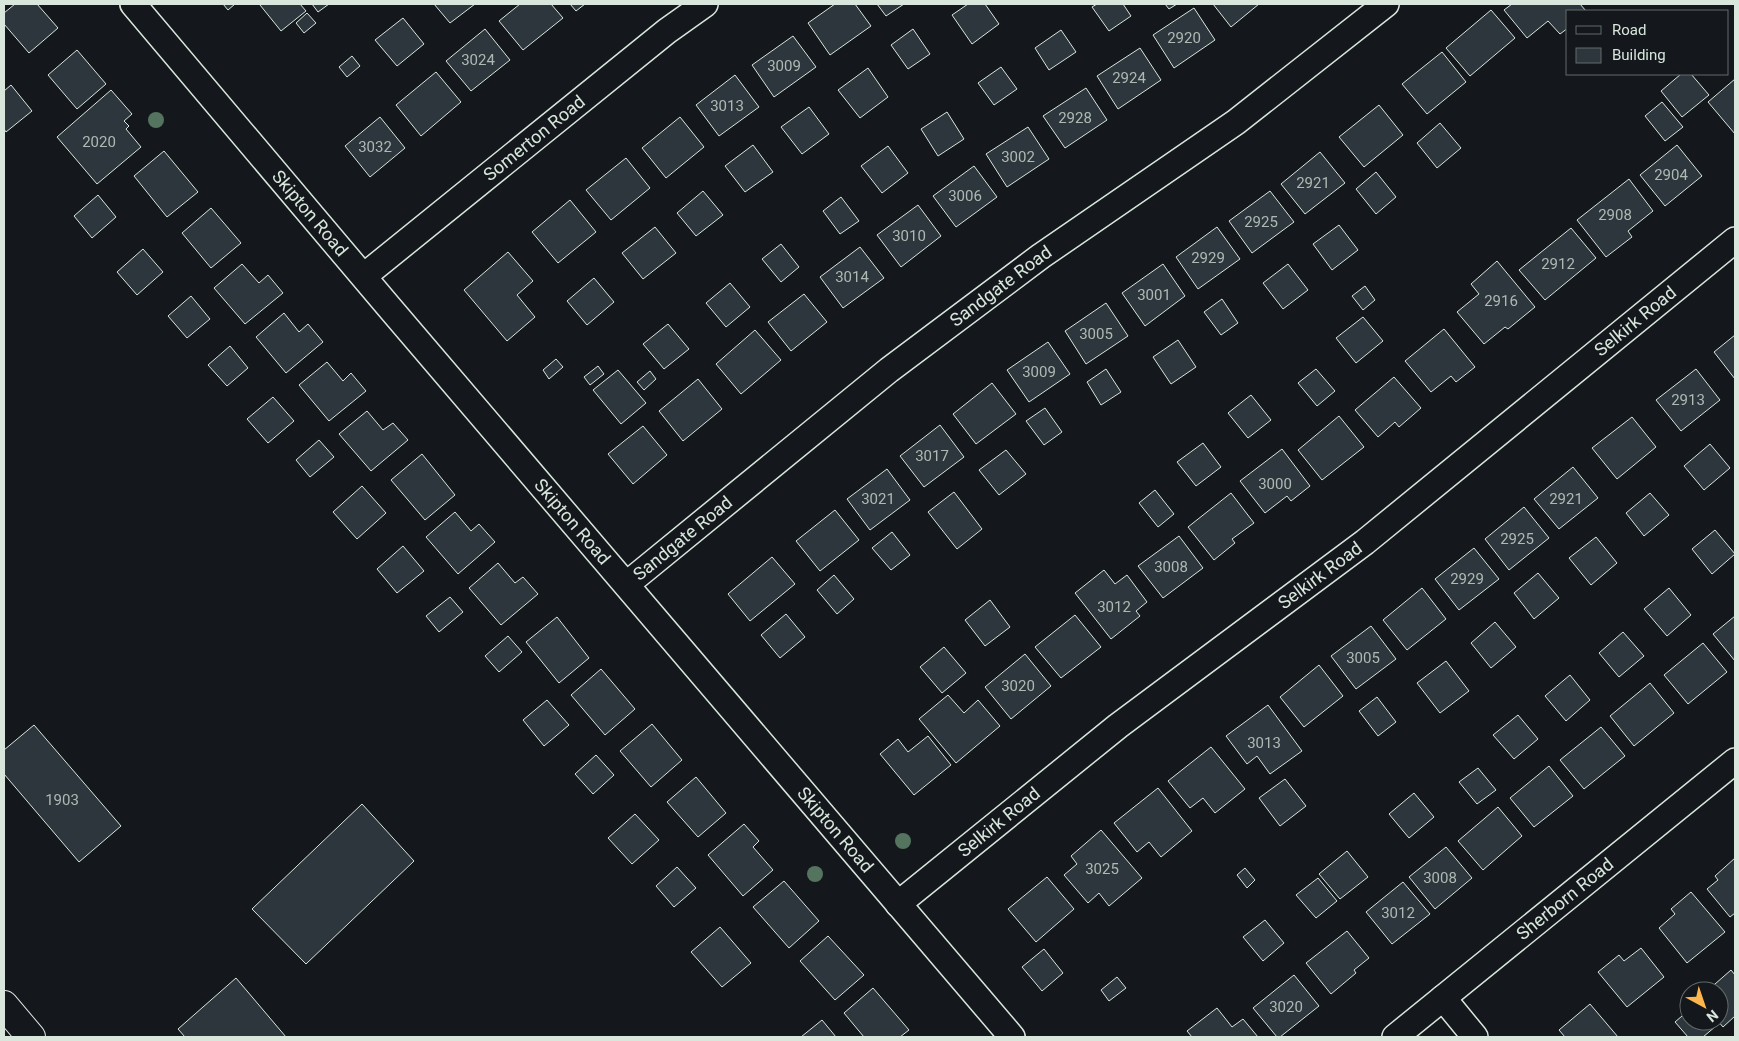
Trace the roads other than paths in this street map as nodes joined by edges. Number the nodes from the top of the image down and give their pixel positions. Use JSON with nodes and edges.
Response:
{"nodes":[{"id":1,"x":133,"y":4,"type":"edge"},
{"id":2,"x":705,"y":4,"type":"edge"},
{"id":3,"x":1386,"y":4,"type":"edge"},
{"id":4,"x":1735,"y":240,"type":"edge"},
{"id":5,"x":364,"y":276,"type":"junction"},
{"id":6,"x":627,"y":584,"type":"junction"},
{"id":7,"x":1735,"y":761,"type":"edge"},
{"id":8,"x":898,"y":904,"type":"junction"},
{"id":9,"x":1443,"y":998,"type":"junction"},
{"id":10,"x":4,"y":1005,"type":"edge"},
{"id":11,"x":31,"y":1037,"type":"edge"},
{"id":12,"x":1012,"y":1037,"type":"edge"},
{"id":13,"x":1395,"y":1037,"type":"edge"},
{"id":14,"x":1475,"y":1037,"type":"edge"}],
"edges":[{"from":1,"to":5,"type":"street","name":"Skipton Road"},
{"from":2,"to":5,"type":"street","name":"Somerton Road"},
{"from":3,"to":6,"type":"street","name":"Sandgate Road"},
{"from":4,"to":8,"type":"street","name":"Selkirk Road"},
{"from":5,"to":6,"type":"street","name":"Skipton Road"},
{"from":6,"to":8,"type":"street","name":"Skipton Road"},
{"from":7,"to":9,"type":"street","name":"Sherborn Road"},
{"from":8,"to":12,"type":"street","name":"Skipton Road"},
{"from":9,"to":13,"type":"street","name":"Sherborn Road"},
{"from":9,"to":14,"type":"street"},
{"from":10,"to":11,"type":"main road"}]}
